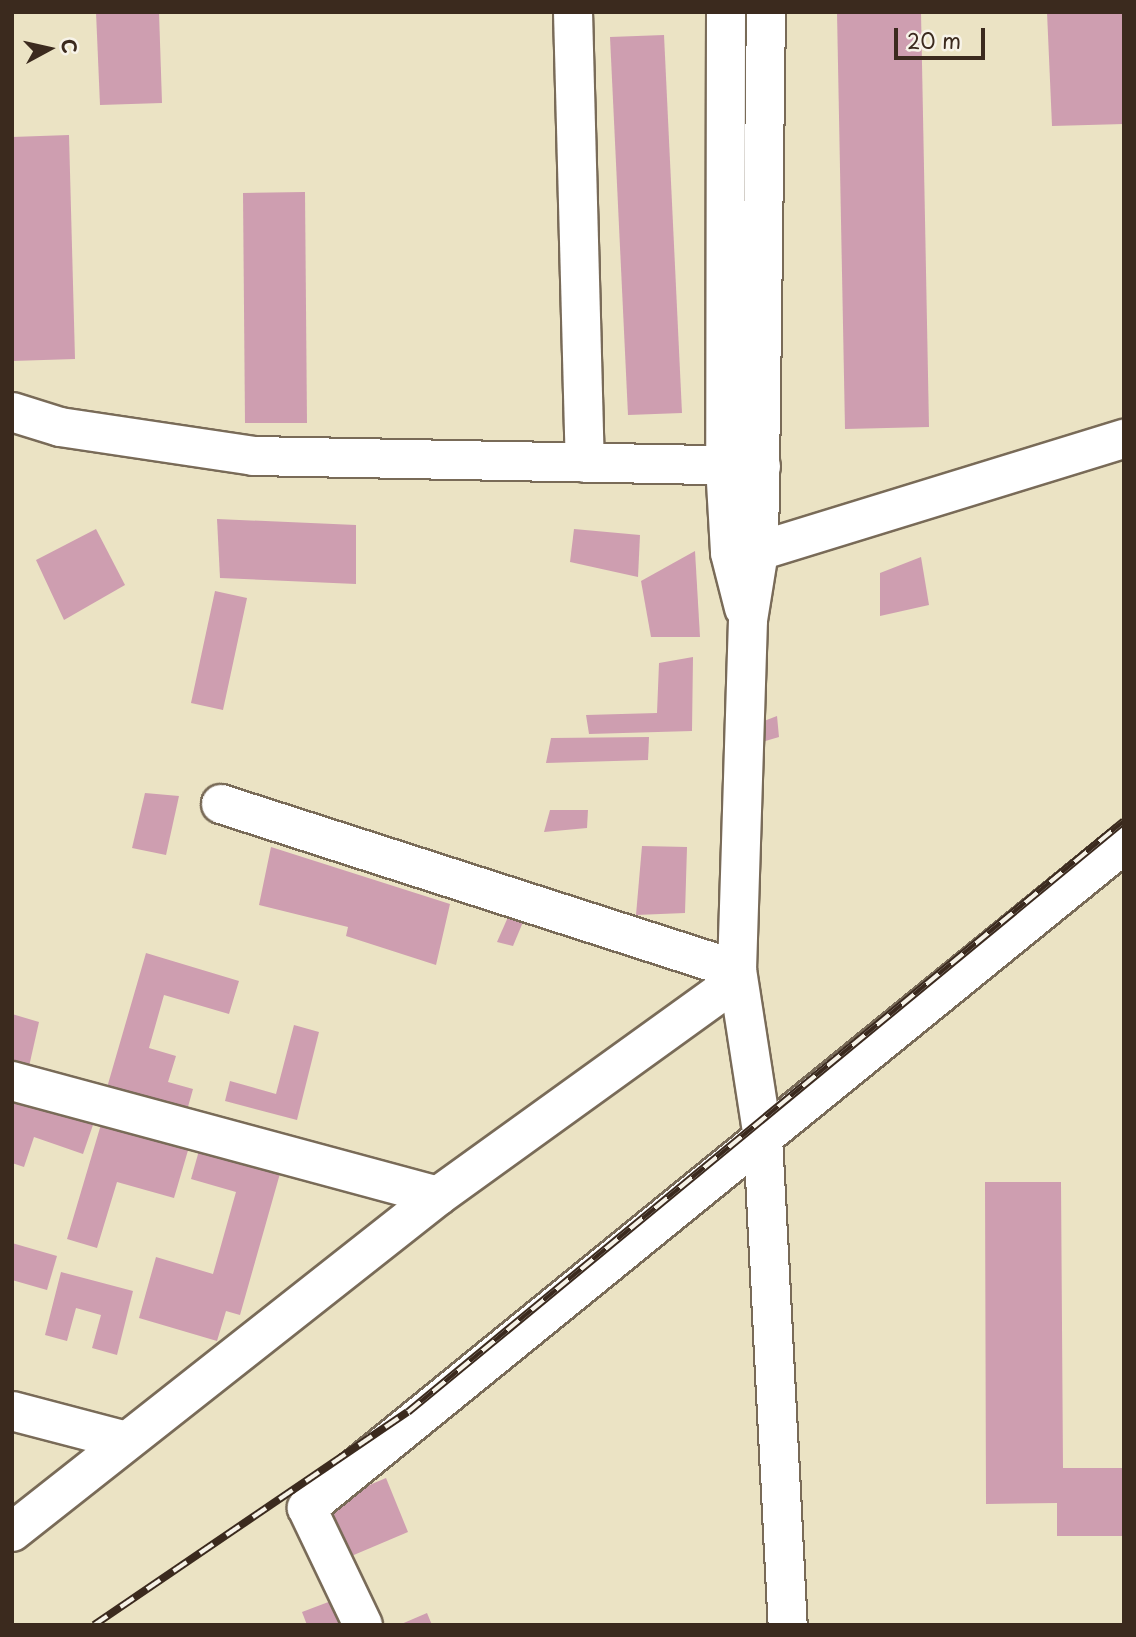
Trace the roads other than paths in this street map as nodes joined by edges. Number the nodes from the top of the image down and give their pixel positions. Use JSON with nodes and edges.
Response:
{"nodes":[{"id":1,"x":573,"y":12,"type":"edge"},
{"id":2,"x":726,"y":12,"type":"edge"},
{"id":3,"x":766,"y":12,"type":"edge"},
{"id":4,"x":12,"y":412,"type":"edge"},
{"id":5,"x":1124,"y":439,"type":"edge"},
{"id":6,"x":585,"y":463,"type":"junction"},
{"id":7,"x":743,"y":465,"type":"junction"},
{"id":8,"x":744,"y":552,"type":"junction"},
{"id":9,"x":221,"y":804,"type":"dead end"},
{"id":10,"x":1124,"y":844,"type":"edge"},
{"id":11,"x":737,"y":970,"type":"junction"},
{"id":12,"x":12,"y":1082,"type":"edge"},
{"id":13,"x":763,"y":1137,"type":"junction"},
{"id":14,"x":438,"y":1196,"type":"junction"},
{"id":15,"x":12,"y":1411,"type":"edge"},
{"id":16,"x":126,"y":1441,"type":"junction"},
{"id":17,"x":12,"y":1532,"type":"edge"},
{"id":18,"x":363,"y":1625,"type":"edge"},
{"id":19,"x":788,"y":1625,"type":"edge"}],
"edges":[{"from":1,"to":6,"type":"street"},
{"from":2,"to":7,"type":"street"},
{"from":3,"to":7,"type":"street"},
{"from":4,"to":6,"type":"street"},
{"from":5,"to":8,"type":"street"},
{"from":6,"to":7,"type":"street"},
{"from":7,"to":8,"type":"street"},
{"from":8,"to":11,"type":"street"},
{"from":9,"to":11,"type":"street"},
{"from":10,"to":13,"type":"street"},
{"from":11,"to":13,"type":"street"},
{"from":11,"to":14,"type":"street"},
{"from":12,"to":14,"type":"street"},
{"from":13,"to":18,"type":"street"},
{"from":13,"to":19,"type":"street"},
{"from":14,"to":16,"type":"street"},
{"from":15,"to":16,"type":"street"},
{"from":16,"to":17,"type":"street"}]}
